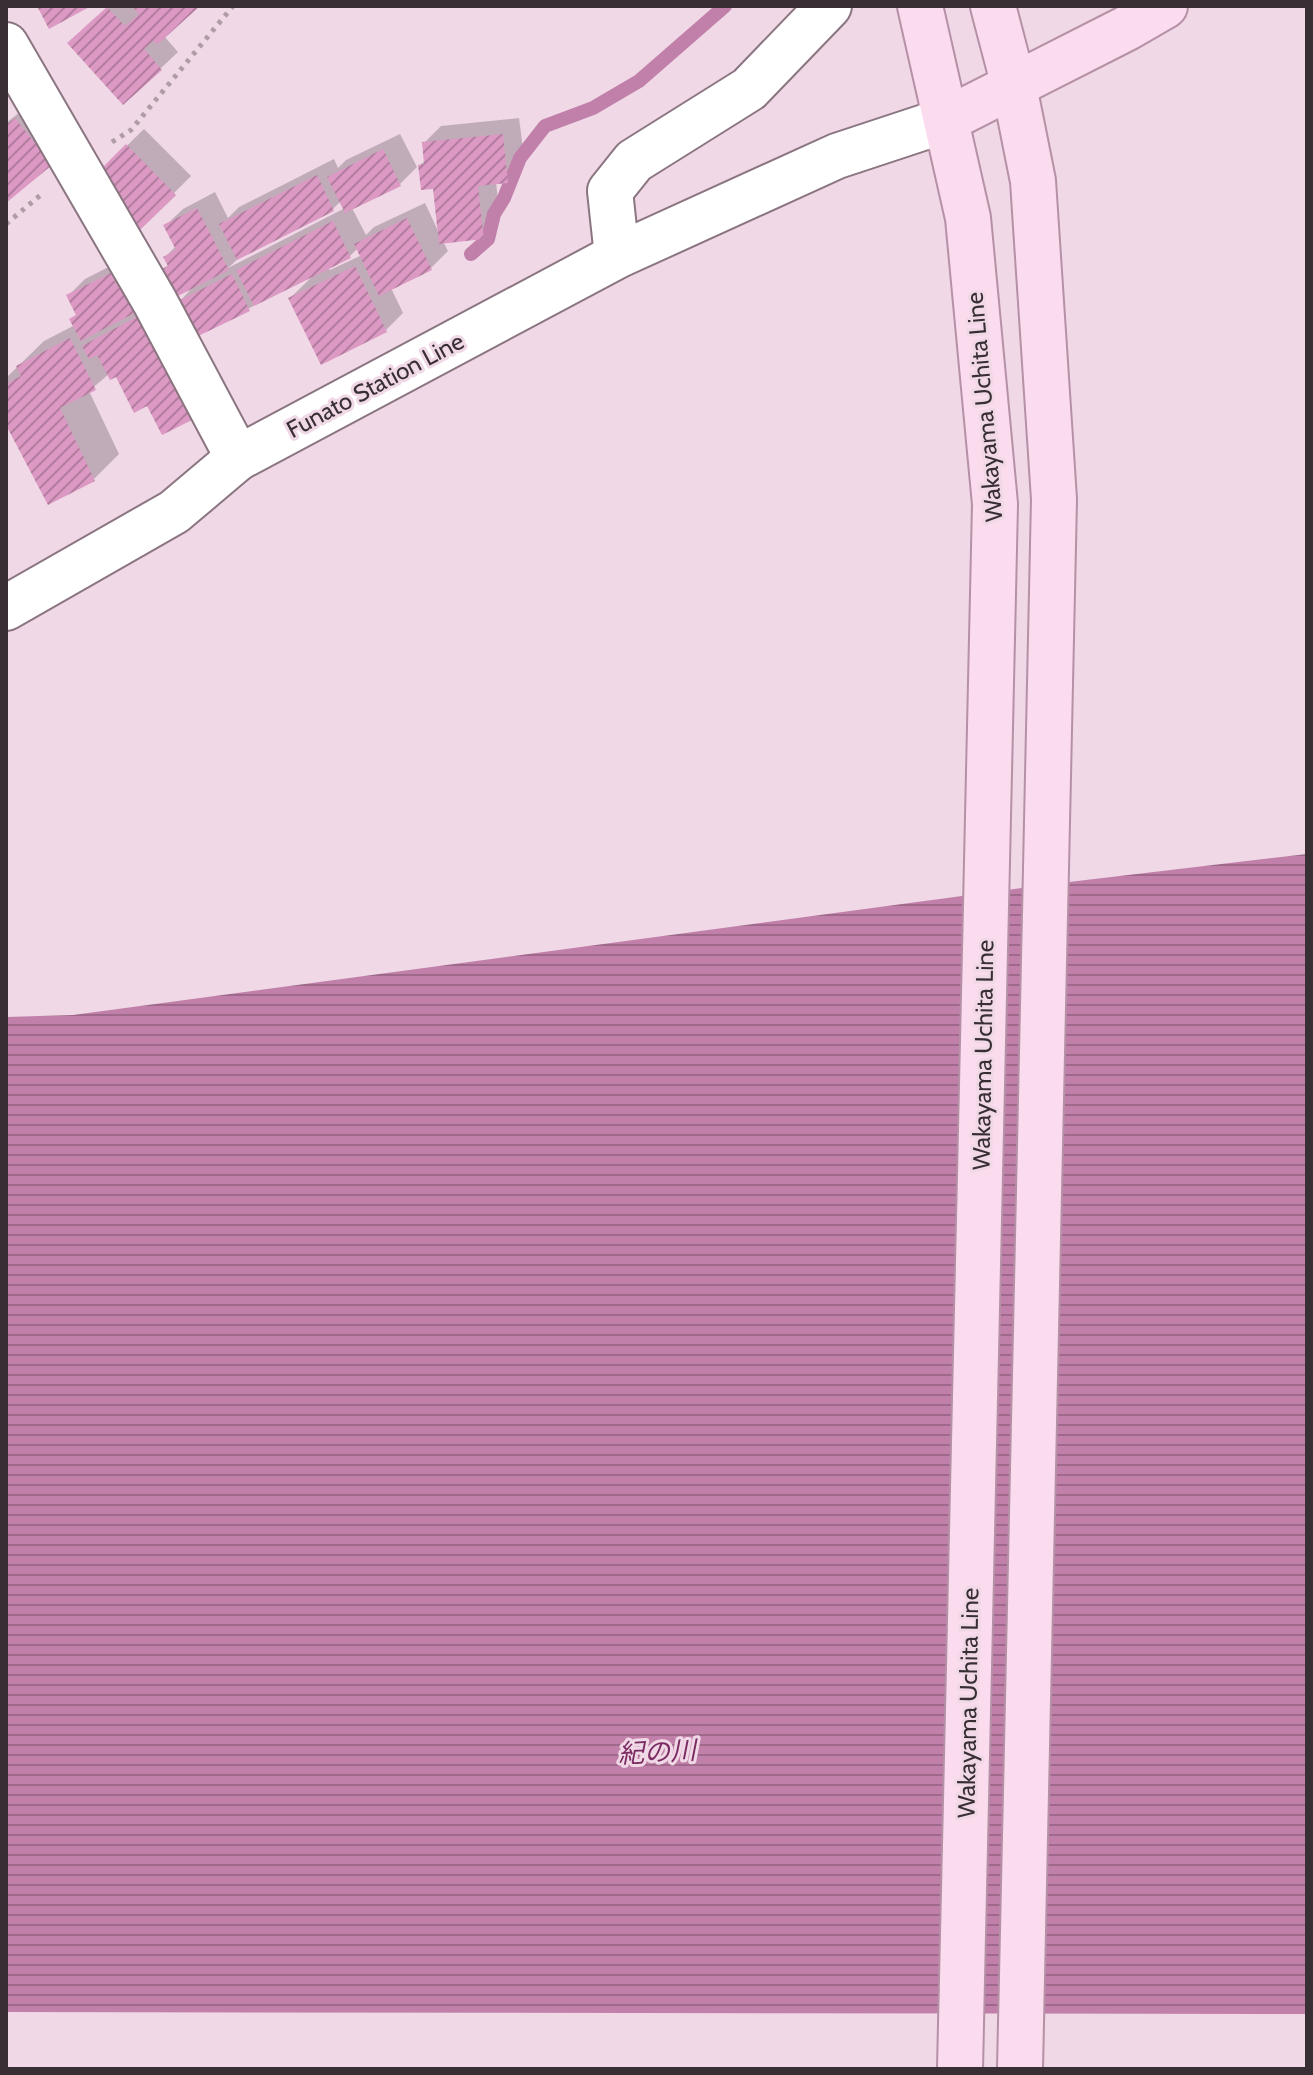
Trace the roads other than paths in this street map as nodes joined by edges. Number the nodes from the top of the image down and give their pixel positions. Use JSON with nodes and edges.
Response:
{"nodes":[{"id":1,"x":829,"y":6,"type":"edge"},
{"id":2,"x":920,"y":6,"type":"edge"},
{"id":3,"x":993,"y":6,"type":"edge"},
{"id":4,"x":1165,"y":6,"type":"edge"},
{"id":5,"x":6,"y":45,"type":"edge"},
{"id":6,"x":1014,"y":86,"type":"junction"},
{"id":7,"x":946,"y":120,"type":"junction"},
{"id":8,"x":617,"y":256,"type":"junction"},
{"id":9,"x":238,"y":458,"type":"junction"},
{"id":10,"x":6,"y":608,"type":"edge"},
{"id":11,"x":960,"y":2069,"type":"edge"},
{"id":12,"x":1020,"y":2069,"type":"edge"}],
"edges":[{"from":1,"to":8,"type":"main road"},
{"from":2,"to":7,"type":"main road","name":"Wakayama Uchita Line"},
{"from":3,"to":6,"type":"main road"},
{"from":4,"to":6,"type":"main road"},
{"from":5,"to":9,"type":"main road"},
{"from":6,"to":7,"type":"main road"},
{"from":6,"to":12,"type":"main road"},
{"from":7,"to":8,"type":"main road","name":"Funato Station Line"},
{"from":7,"to":11,"type":"main road","name":"Wakayama Uchita Line"},
{"from":8,"to":9,"type":"main road","name":"Funato Station Line"},
{"from":9,"to":10,"type":"main road","name":"Funato Station Line"}]}
